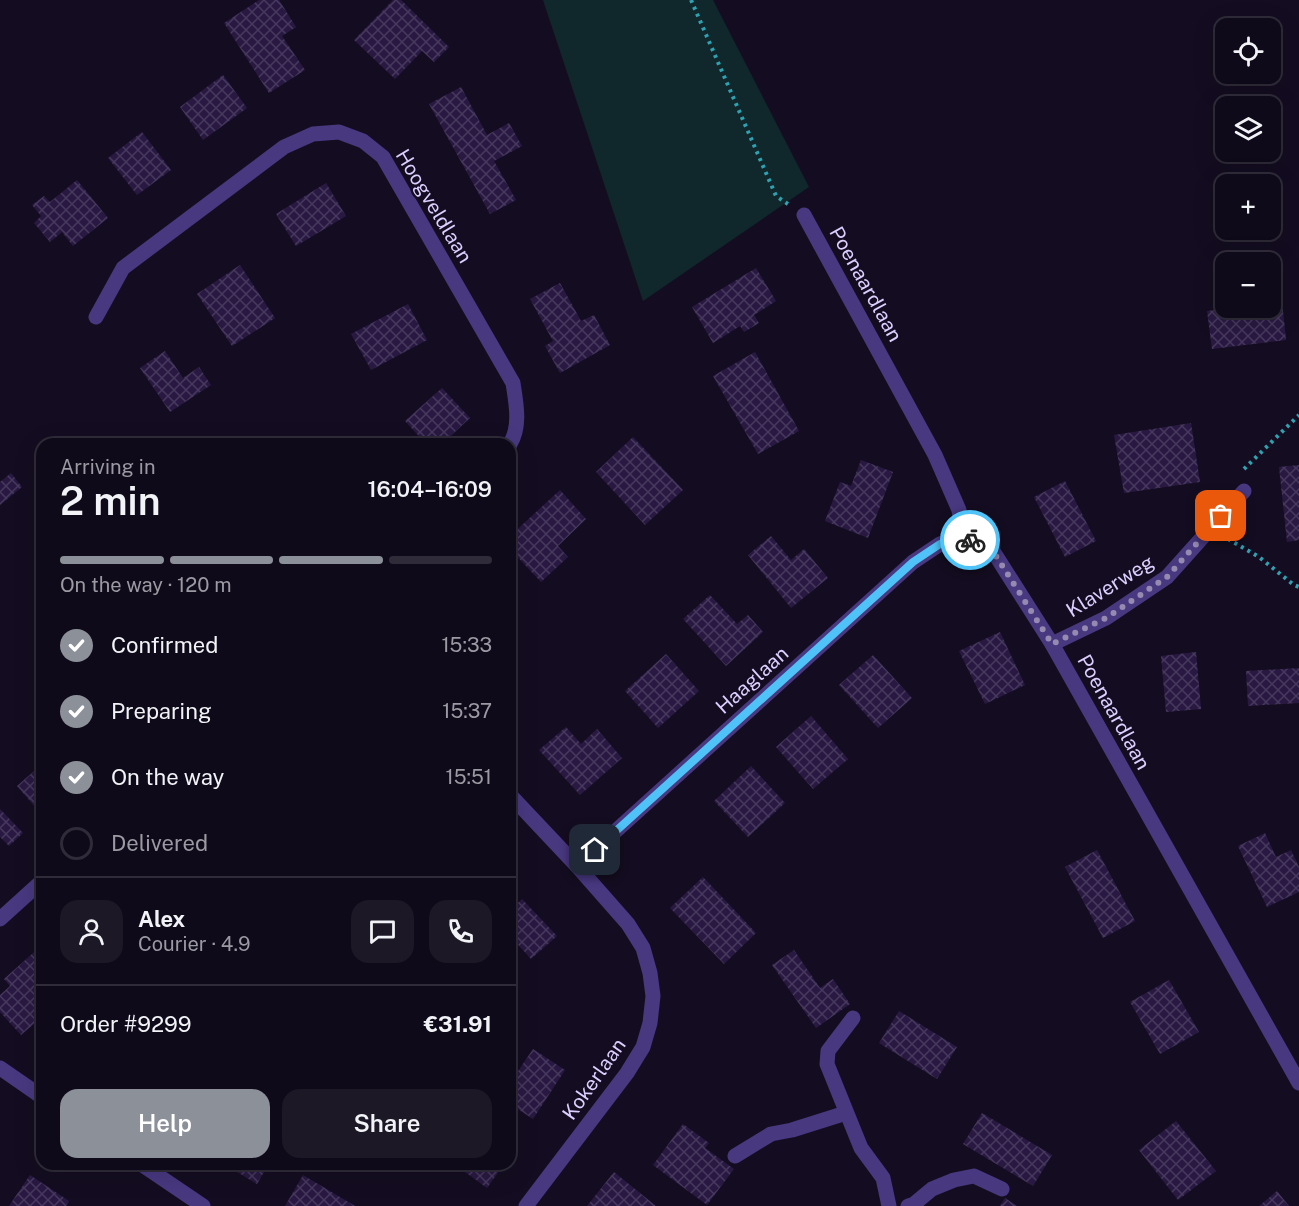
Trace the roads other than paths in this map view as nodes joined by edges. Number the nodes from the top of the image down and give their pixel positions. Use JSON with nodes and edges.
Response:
{"nodes":[{"id":1,"x":804,"y":215,"type":"road end"},
{"id":2,"x":96,"y":317,"type":"dead end"},
{"id":3,"x":513,"y":438,"type":"edge"},
{"id":4,"x":1244,"y":491,"type":"road end"},
{"id":5,"x":963,"y":537,"type":"junction"},
{"id":6,"x":1052,"y":644,"type":"junction"},
{"id":7,"x":516,"y":801,"type":"edge"},
{"id":8,"x":577,"y":866,"type":"junction"},
{"id":9,"x":36,"y":886,"type":"edge"},
{"id":10,"x":0,"y":919,"type":"edge"},
{"id":11,"x":853,"y":1018,"type":"dead end"},
{"id":12,"x":0,"y":1068,"type":"edge"},
{"id":13,"x":1299,"y":1083,"type":"edge"},
{"id":14,"x":36,"y":1093,"type":"edge"},
{"id":15,"x":846,"y":1113,"type":"junction"},
{"id":16,"x":735,"y":1156,"type":"dead end"},
{"id":17,"x":150,"y":1170,"type":"edge"},
{"id":18,"x":1002,"y":1189,"type":"dead end"},
{"id":19,"x":203,"y":1206,"type":"edge"},
{"id":20,"x":526,"y":1206,"type":"edge"},
{"id":21,"x":889,"y":1206,"type":"edge"},
{"id":22,"x":908,"y":1206,"type":"edge"}],
"edges":[{"from":1,"to":5,"type":"street","name":"Poenaardlaan"},
{"from":2,"to":3,"type":"street","name":"Hoogveldlaan"},
{"from":4,"to":6,"type":"street","name":"Klaverweg"},
{"from":5,"to":6,"type":"street","name":"Poenaardlaan"},
{"from":5,"to":8,"type":"street","name":"Haaglaan"},
{"from":6,"to":13,"type":"street","name":"Poenaardlaan"},
{"from":7,"to":8,"type":"street","name":"Kokerlaan"},
{"from":8,"to":20,"type":"street","name":"Kokerlaan"},
{"from":9,"to":10,"type":"street"},
{"from":11,"to":15,"type":"street"},
{"from":12,"to":14,"type":"street"},
{"from":15,"to":16,"type":"street"},
{"from":15,"to":21,"type":"street"},
{"from":17,"to":19,"type":"street"},
{"from":18,"to":22,"type":"street"}]}
